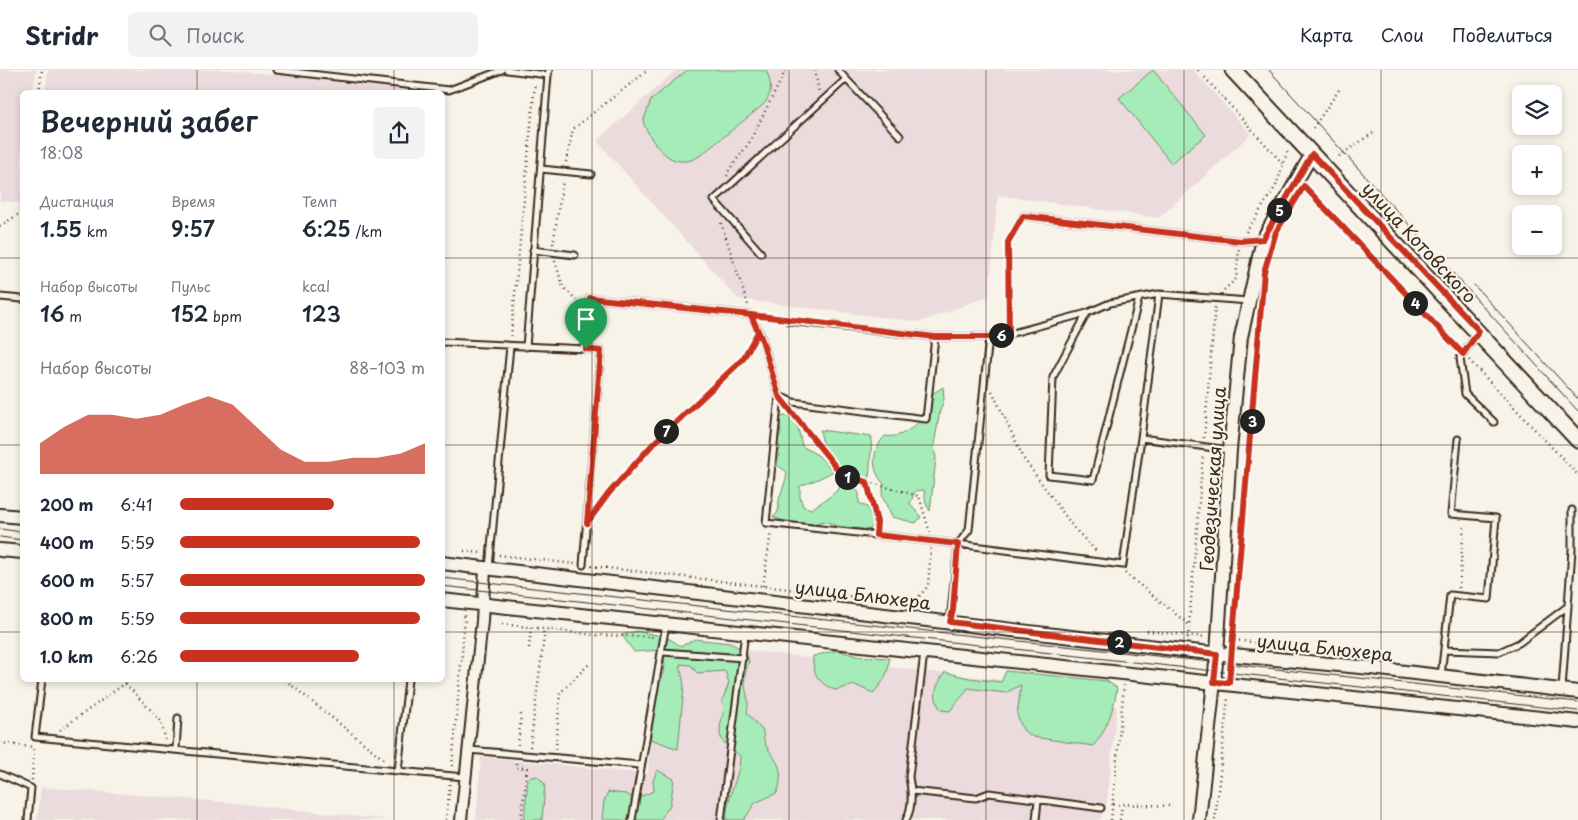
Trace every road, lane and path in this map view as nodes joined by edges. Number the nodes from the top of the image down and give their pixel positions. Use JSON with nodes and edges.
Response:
{"nodes":[{"id":1,"x":42,"y":70,"type":"edge"},
{"id":2,"x":276,"y":70,"type":"edge"},
{"id":3,"x":502,"y":70,"type":"edge"},
{"id":4,"x":507,"y":70,"type":"edge"},
{"id":5,"x":786,"y":70,"type":"edge"},
{"id":6,"x":814,"y":70,"type":"edge"},
{"id":7,"x":838,"y":70,"type":"edge"},
{"id":8,"x":1198,"y":70,"type":"edge"},
{"id":9,"x":1233,"y":70,"type":"edge"},
{"id":10,"x":548,"y":73,"type":"edge"},
{"id":11,"x":536,"y":74,"type":"junction"},
{"id":12,"x":846,"y":79,"type":"junction"},
{"id":13,"x":39,"y":90,"type":"edge"},
{"id":14,"x":1339,"y":90,"type":"dead end"},
{"id":15,"x":821,"y":102,"type":"junction"},
{"id":16,"x":1313,"y":128,"type":"dead end"},
{"id":17,"x":1376,"y":131,"type":"dead end"},
{"id":18,"x":900,"y":136,"type":"dead end"},
{"id":19,"x":1288,"y":150,"type":"dead end"},
{"id":20,"x":1312,"y":154,"type":"junction"},
{"id":21,"x":1338,"y":156,"type":"dead end"},
{"id":22,"x":1283,"y":164,"type":"junction"},
{"id":23,"x":541,"y":169,"type":"junction"},
{"id":24,"x":591,"y":174,"type":"dead end"},
{"id":25,"x":1304,"y":186,"type":"dead end"},
{"id":26,"x":724,"y":190,"type":"junction"},
{"id":27,"x":714,"y":200,"type":"junction"},
{"id":28,"x":20,"y":213,"type":"edge"},
{"id":29,"x":1023,"y":216,"type":"joint"},
{"id":30,"x":0,"y":226,"type":"edge"},
{"id":31,"x":1263,"y":239,"type":"junction"},
{"id":32,"x":1240,"y":241,"type":"junction"},
{"id":33,"x":533,"y":250,"type":"junction"},
{"id":34,"x":761,"y":253,"type":"dead end"},
{"id":35,"x":575,"y":254,"type":"dead end"},
{"id":36,"x":1159,"y":294,"type":"junction"},
{"id":37,"x":0,"y":297,"type":"edge"},
{"id":38,"x":1139,"y":298,"type":"junction"},
{"id":39,"x":1216,"y":298,"type":"junction"},
{"id":40,"x":20,"y":299,"type":"edge"},
{"id":41,"x":1248,"y":301,"type":"junction"},
{"id":42,"x":1261,"y":309,"type":"dead end"},
{"id":43,"x":1087,"y":313,"type":"junction"},
{"id":44,"x":751,"y":315,"type":"junction"},
{"id":45,"x":789,"y":321,"type":"joint"},
{"id":46,"x":1479,"y":331,"type":"junction"},
{"id":47,"x":758,"y":332,"type":"junction"},
{"id":48,"x":1009,"y":334,"type":"junction"},
{"id":49,"x":935,"y":337,"type":"junction"},
{"id":50,"x":989,"y":337,"type":"junction"},
{"id":51,"x":445,"y":342,"type":"edge"},
{"id":52,"x":510,"y":346,"type":"junction"},
{"id":53,"x":526,"y":347,"type":"junction"},
{"id":54,"x":586,"y":349,"type":"junction"},
{"id":55,"x":1463,"y":354,"type":"junction"},
{"id":56,"x":779,"y":396,"type":"junction"},
{"id":57,"x":1494,"y":422,"type":"dead end"},
{"id":58,"x":1141,"y":438,"type":"junction"},
{"id":59,"x":1458,"y":439,"type":"dead end"},
{"id":60,"x":1578,"y":440,"type":"edge"},
{"id":61,"x":1203,"y":447,"type":"junction"},
{"id":62,"x":1230,"y":450,"type":"junction"},
{"id":63,"x":1578,"y":474,"type":"edge"},
{"id":64,"x":1572,"y":510,"type":"dead end"},
{"id":65,"x":0,"y":515,"type":"edge"},
{"id":66,"x":1465,"y":515,"type":"junction"},
{"id":67,"x":20,"y":517,"type":"edge"},
{"id":68,"x":587,"y":523,"type":"junction"},
{"id":69,"x":772,"y":524,"type":"junction"},
{"id":70,"x":876,"y":535,"type":"junction"},
{"id":71,"x":958,"y":544,"type":"junction"},
{"id":72,"x":0,"y":550,"type":"edge"},
{"id":73,"x":1575,"y":550,"type":"edge"},
{"id":74,"x":20,"y":552,"type":"edge"},
{"id":75,"x":445,"y":563,"type":"edge"},
{"id":76,"x":583,"y":565,"type":"dead end"},
{"id":77,"x":487,"y":568,"type":"junction"},
{"id":78,"x":1122,"y":572,"type":"dead end"},
{"id":79,"x":1460,"y":576,"type":"dead end"},
{"id":80,"x":762,"y":586,"type":"dead end"},
{"id":81,"x":445,"y":600,"type":"edge"},
{"id":82,"x":483,"y":604,"type":"junction"},
{"id":83,"x":1568,"y":606,"type":"junction"},
{"id":84,"x":463,"y":613,"type":"dead end"},
{"id":85,"x":950,"y":622,"type":"junction"},
{"id":86,"x":666,"y":624,"type":"junction"},
{"id":87,"x":1188,"y":624,"type":"junction"},
{"id":88,"x":531,"y":627,"type":"dead end"},
{"id":89,"x":543,"y":629,"type":"dead end"},
{"id":90,"x":745,"y":632,"type":"junction"},
{"id":91,"x":1187,"y":636,"type":"dead end"},
{"id":92,"x":529,"y":648,"type":"dead end"},
{"id":93,"x":1445,"y":650,"type":"junction"},
{"id":94,"x":663,"y":652,"type":"junction"},
{"id":95,"x":924,"y":652,"type":"junction"},
{"id":96,"x":1217,"y":654,"type":"junction"},
{"id":97,"x":1233,"y":655,"type":"junction"},
{"id":98,"x":743,"y":658,"type":"junction"},
{"id":99,"x":590,"y":663,"type":"dead end"},
{"id":100,"x":1441,"y":677,"type":"junction"},
{"id":101,"x":1124,"y":680,"type":"dead end"},
{"id":102,"x":42,"y":682,"type":"edge"},
{"id":103,"x":128,"y":682,"type":"edge"},
{"id":104,"x":288,"y":682,"type":"edge"},
{"id":105,"x":408,"y":682,"type":"edge"},
{"id":106,"x":1214,"y":682,"type":"junction"},
{"id":107,"x":1229,"y":683,"type":"junction"},
{"id":108,"x":125,"y":684,"type":"junction"},
{"id":109,"x":1562,"y":691,"type":"junction"},
{"id":110,"x":1578,"y":692,"type":"edge"},
{"id":111,"x":521,"y":714,"type":"dead end"},
{"id":112,"x":178,"y":718,"type":"dead end"},
{"id":113,"x":1578,"y":722,"type":"edge"},
{"id":114,"x":35,"y":737,"type":"junction"},
{"id":115,"x":48,"y":738,"type":"junction"},
{"id":116,"x":0,"y":743,"type":"edge"},
{"id":117,"x":34,"y":747,"type":"junction"},
{"id":118,"x":168,"y":748,"type":"junction"},
{"id":119,"x":176,"y":749,"type":"junction"},
{"id":120,"x":469,"y":750,"type":"junction"},
{"id":121,"x":517,"y":756,"type":"junction"},
{"id":122,"x":529,"y":757,"type":"junction"},
{"id":123,"x":555,"y":758,"type":"junction"},
{"id":124,"x":640,"y":765,"type":"junction"},
{"id":125,"x":527,"y":768,"type":"junction"},
{"id":126,"x":398,"y":770,"type":"junction"},
{"id":127,"x":0,"y":774,"type":"edge"},
{"id":128,"x":451,"y":775,"type":"junction"},
{"id":129,"x":465,"y":777,"type":"junction"},
{"id":130,"x":31,"y":788,"type":"junction"},
{"id":131,"x":912,"y":791,"type":"junction"},
{"id":132,"x":1038,"y":800,"type":"junction"},
{"id":133,"x":1113,"y":804,"type":"junction"},
{"id":134,"x":1122,"y":806,"type":"junction"},
{"id":135,"x":1173,"y":806,"type":"dead end"},
{"id":136,"x":1101,"y":808,"type":"dead end"},
{"id":137,"x":28,"y":820,"type":"edge"},
{"id":138,"x":446,"y":820,"type":"edge"},
{"id":139,"x":461,"y":820,"type":"edge"},
{"id":140,"x":521,"y":820,"type":"edge"},
{"id":141,"x":632,"y":820,"type":"edge"},
{"id":142,"x":721,"y":820,"type":"edge"},
{"id":143,"x":906,"y":820,"type":"edge"},
{"id":144,"x":1036,"y":820,"type":"edge"},
{"id":145,"x":1111,"y":820,"type":"edge"},
{"id":146,"x":1120,"y":820,"type":"edge"},
{"id":147,"x":1199,"y":820,"type":"edge"},
{"id":148,"x":1215,"y":820,"type":"edge"}],
"edges":[{"from":1,"to":13,"type":"path"},
{"from":2,"to":3,"type":"lane"},
{"from":4,"to":11,"type":"lane"},
{"from":5,"to":26,"type":"path"},
{"from":6,"to":15,"type":"path"},
{"from":7,"to":12,"type":"lane"},
{"from":8,"to":22,"type":"path"},
{"from":9,"to":20,"type":"main road","name":"улица Котовского"},
{"from":10,"to":11,"type":"lane"},
{"from":10,"to":23,"type":"lane"},
{"from":11,"to":52,"type":"path"},
{"from":12,"to":15,"type":"lane"},
{"from":12,"to":18,"type":"lane"},
{"from":14,"to":16,"type":"path"},
{"from":15,"to":26,"type":"lane"},
{"from":17,"to":21,"type":"path"},
{"from":19,"to":22,"type":"path"},
{"from":20,"to":31,"type":"street","name":"Геодезическая улица"},
{"from":20,"to":46,"type":"main road","name":"улица Котовского"},
{"from":22,"to":32,"type":"path"},
{"from":23,"to":24,"type":"lane"},
{"from":23,"to":33,"type":"lane"},
{"from":25,"to":55,"type":"path"},
{"from":26,"to":27,"type":"lane"},
{"from":27,"to":34,"type":"lane"},
{"from":27,"to":44,"type":"path"},
{"from":28,"to":30,"type":"path"},
{"from":29,"to":32,"type":"lane"},
{"from":29,"to":48,"type":"path"},
{"from":31,"to":32,"type":"lane"},
{"from":31,"to":41,"type":"street","name":"Геодезическая улица"},
{"from":32,"to":39,"type":"path"},
{"from":33,"to":35,"type":"lane"},
{"from":33,"to":53,"type":"lane"},
{"from":36,"to":38,"type":"lane"},
{"from":36,"to":39,"type":"lane"},
{"from":36,"to":58,"type":"lane"},
{"from":37,"to":40,"type":"lane"},
{"from":38,"to":43,"type":"lane"},
{"from":38,"to":43,"type":"lane"},
{"from":39,"to":41,"type":"lane"},
{"from":39,"to":61,"type":"path"},
{"from":41,"to":62,"type":"street","name":"Геодезическая улица"},
{"from":42,"to":97,"type":"path"},
{"from":43,"to":48,"type":"lane"},
{"from":44,"to":45,"type":"path"},
{"from":44,"to":47,"type":"lane"},
{"from":44,"to":54,"type":"lane"},
{"from":45,"to":49,"type":"lane"},
{"from":46,"to":55,"type":"lane"},
{"from":46,"to":60,"type":"main road","name":"улица Котовского"},
{"from":47,"to":56,"type":"lane"},
{"from":47,"to":68,"type":"path"},
{"from":48,"to":50,"type":"lane"},
{"from":49,"to":50,"type":"lane"},
{"from":49,"to":56,"type":"lane"},
{"from":50,"to":71,"type":"lane"},
{"from":51,"to":52,"type":"lane"},
{"from":52,"to":53,"type":"lane"},
{"from":52,"to":77,"type":"lane"},
{"from":53,"to":54,"type":"lane"},
{"from":54,"to":68,"type":"lane"},
{"from":55,"to":57,"type":"lane"},
{"from":55,"to":63,"type":"path"},
{"from":56,"to":69,"type":"lane"},
{"from":56,"to":70,"type":"path"},
{"from":58,"to":61,"type":"lane"},
{"from":58,"to":71,"type":"lane"},
{"from":59,"to":66,"type":"lane"},
{"from":61,"to":62,"type":"lane"},
{"from":61,"to":87,"type":"path"},
{"from":62,"to":96,"type":"street","name":"Геодезическая улица"},
{"from":64,"to":73,"type":"lane"},
{"from":65,"to":67,"type":"street"},
{"from":66,"to":79,"type":"path"},
{"from":66,"to":93,"type":"lane"},
{"from":68,"to":76,"type":"lane"},
{"from":69,"to":70,"type":"lane"},
{"from":69,"to":80,"type":"path"},
{"from":70,"to":71,"type":"lane"},
{"from":71,"to":85,"type":"lane"},
{"from":72,"to":74,"type":"street"},
{"from":73,"to":83,"type":"lane"},
{"from":75,"to":77,"type":"street","name":"улица Блюхера"},
{"from":77,"to":82,"type":"street"},
{"from":77,"to":85,"type":"street","name":"улица Блюхера"},
{"from":78,"to":87,"type":"path"},
{"from":81,"to":82,"type":"street"},
{"from":82,"to":86,"type":"street"},
{"from":82,"to":120,"type":"street"},
{"from":83,"to":93,"type":"lane"},
{"from":83,"to":109,"type":"lane"},
{"from":84,"to":128,"type":"path"},
{"from":85,"to":96,"type":"street","name":"улица Блюхера"},
{"from":86,"to":90,"type":"street"},
{"from":86,"to":94,"type":"lane"},
{"from":87,"to":91,"type":"path"},
{"from":88,"to":92,"type":"path"},
{"from":89,"to":122,"type":"path"},
{"from":90,"to":95,"type":"street"},
{"from":90,"to":98,"type":"lane"},
{"from":93,"to":100,"type":"lane"},
{"from":94,"to":98,"type":"lane"},
{"from":94,"to":124,"type":"lane"},
{"from":95,"to":106,"type":"street"},
{"from":95,"to":131,"type":"lane"},
{"from":96,"to":97,"type":"street","name":"улица Блюхера"},
{"from":96,"to":106,"type":"street","name":"Геодезическая улица"},
{"from":97,"to":100,"type":"street","name":"улица Блюхера"},
{"from":98,"to":142,"type":"lane"},
{"from":99,"to":123,"type":"path"},
{"from":100,"to":109,"type":"street","name":"улица Блюхера"},
{"from":101,"to":133,"type":"path"},
{"from":102,"to":114,"type":"lane"},
{"from":103,"to":108,"type":"path"},
{"from":104,"to":126,"type":"path"},
{"from":105,"to":126,"type":"lane"},
{"from":106,"to":107,"type":"street"},
{"from":106,"to":147,"type":"street","name":"Геодезическая улица"},
{"from":107,"to":113,"type":"street"},
{"from":107,"to":148,"type":"path"},
{"from":108,"to":115,"type":"path"},
{"from":108,"to":118,"type":"path"},
{"from":109,"to":110,"type":"street","name":"улица Блюхера"},
{"from":111,"to":121,"type":"path"},
{"from":112,"to":119,"type":"lane"},
{"from":114,"to":115,"type":"lane"},
{"from":114,"to":117,"type":"path"},
{"from":115,"to":118,"type":"lane"},
{"from":116,"to":117,"type":"path"},
{"from":117,"to":130,"type":"path"},
{"from":118,"to":119,"type":"lane"},
{"from":119,"to":126,"type":"lane"},
{"from":120,"to":121,"type":"lane"},
{"from":120,"to":129,"type":"street"},
{"from":121,"to":122,"type":"lane"},
{"from":121,"to":125,"type":"path"},
{"from":122,"to":123,"type":"lane"},
{"from":122,"to":125,"type":"path"},
{"from":123,"to":124,"type":"lane"},
{"from":124,"to":141,"type":"lane"},
{"from":125,"to":140,"type":"path"},
{"from":126,"to":128,"type":"lane"},
{"from":127,"to":130,"type":"lane"},
{"from":128,"to":129,"type":"lane"},
{"from":128,"to":138,"type":"path"},
{"from":129,"to":139,"type":"street"},
{"from":130,"to":137,"type":"lane"},
{"from":131,"to":132,"type":"lane"},
{"from":131,"to":143,"type":"lane"},
{"from":132,"to":136,"type":"lane"},
{"from":132,"to":144,"type":"lane"},
{"from":133,"to":134,"type":"path"},
{"from":133,"to":145,"type":"path"},
{"from":134,"to":135,"type":"path"},
{"from":134,"to":146,"type":"path"}]}
